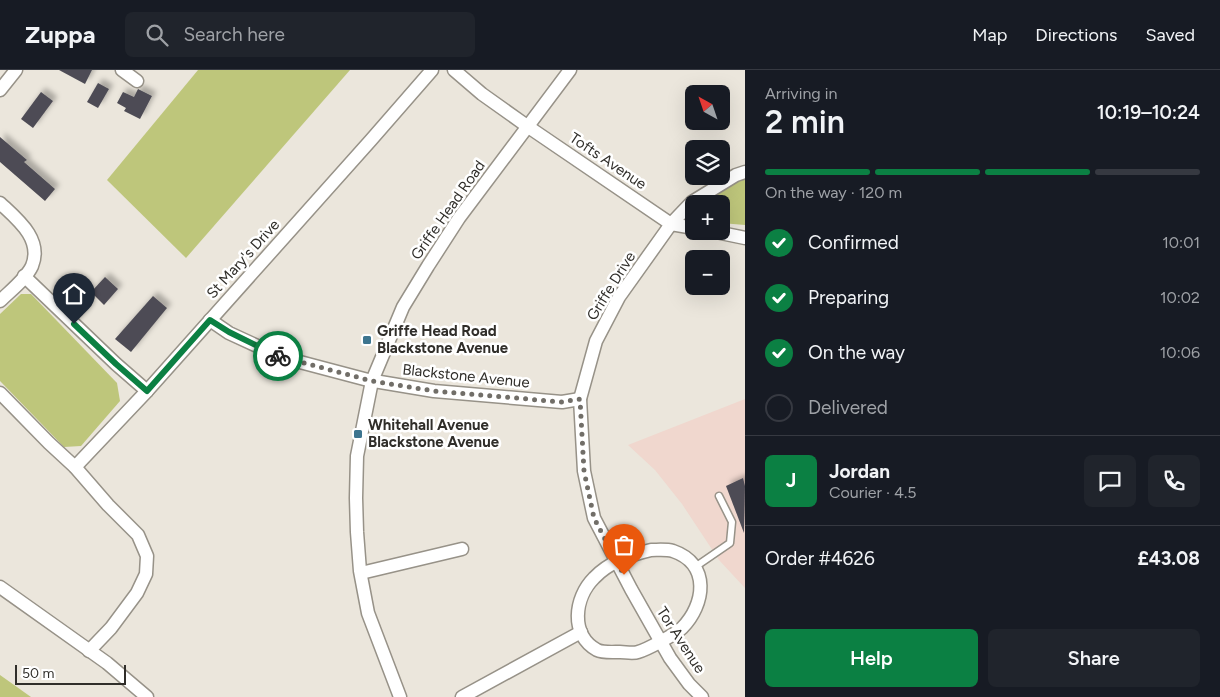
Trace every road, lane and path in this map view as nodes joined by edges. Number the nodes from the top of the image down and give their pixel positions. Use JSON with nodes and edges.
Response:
{"nodes":[{"id":1,"x":16,"y":70,"type":"edge"},
{"id":2,"x":122,"y":70,"type":"edge"},
{"id":3,"x":432,"y":70,"type":"edge"},
{"id":4,"x":454,"y":70,"type":"edge"},
{"id":5,"x":570,"y":70,"type":"edge"},
{"id":6,"x":137,"y":81,"type":"dead end"},
{"id":7,"x":1,"y":85,"type":"edge"},
{"id":8,"x":527,"y":126,"type":"junction"},
{"id":9,"x":745,"y":172,"type":"edge"},
{"id":10,"x":0,"y":204,"type":"edge"},
{"id":11,"x":671,"y":224,"type":"junction"},
{"id":12,"x":685,"y":226,"type":"edge"},
{"id":13,"x":730,"y":235,"type":"edge"},
{"id":14,"x":745,"y":238,"type":"edge"},
{"id":15,"x":24,"y":276,"type":"junction"},
{"id":16,"x":0,"y":301,"type":"edge"},
{"id":17,"x":210,"y":320,"type":"junction"},
{"id":18,"x":372,"y":381,"type":"junction"},
{"id":19,"x":147,"y":391,"type":"junction"},
{"id":20,"x":0,"y":393,"type":"edge"},
{"id":21,"x":580,"y":399,"type":"junction"},
{"id":22,"x":75,"y":467,"type":"junction"},
{"id":23,"x":719,"y":496,"type":"dead end"},
{"id":24,"x":462,"y":549,"type":"dead end"},
{"id":25,"x":617,"y":562,"type":"junction"},
{"id":26,"x":695,"y":567,"type":"junction"},
{"id":27,"x":361,"y":573,"type":"junction"},
{"id":28,"x":0,"y":587,"type":"edge"},
{"id":29,"x":581,"y":632,"type":"junction"},
{"id":30,"x":660,"y":641,"type":"junction"},
{"id":31,"x":89,"y":651,"type":"junction"},
{"id":32,"x":147,"y":697,"type":"edge"},
{"id":33,"x":400,"y":697,"type":"edge"},
{"id":34,"x":462,"y":697,"type":"edge"},
{"id":35,"x":702,"y":697,"type":"edge"}],
"edges":[{"from":1,"to":7,"type":"street"},
{"from":2,"to":6,"type":"street"},
{"from":3,"to":17,"type":"street","name":"St Mary's Drive"},
{"from":4,"to":8,"type":"street","name":"Tofts Avenue"},
{"from":5,"to":8,"type":"street","name":"Griffe Head Road"},
{"from":8,"to":11,"type":"street","name":"Tofts Avenue"},
{"from":8,"to":18,"type":"street","name":"Griffe Head Road"},
{"from":9,"to":11,"type":"street","name":"Griffe Drive"},
{"from":10,"to":15,"type":"street"},
{"from":11,"to":12,"type":"street"},
{"from":11,"to":21,"type":"street","name":"Griffe Drive"},
{"from":13,"to":14,"type":"street"},
{"from":15,"to":16,"type":"street"},
{"from":15,"to":19,"type":"street"},
{"from":17,"to":18,"type":"street","name":"Blackstone Avenue"},
{"from":17,"to":19,"type":"street","name":"St Mary's Drive"},
{"from":18,"to":21,"type":"street","name":"Blackstone Avenue"},
{"from":18,"to":27,"type":"street","name":"Griffe Head Road"},
{"from":19,"to":22,"type":"street","name":"St Mary's Drive"},
{"from":20,"to":22,"type":"street"},
{"from":21,"to":25,"type":"street","name":"Tor Avenue"},
{"from":22,"to":31,"type":"street"},
{"from":23,"to":26,"type":"lane"},
{"from":24,"to":27,"type":"street"},
{"from":25,"to":26,"type":"street"},
{"from":25,"to":29,"type":"street"},
{"from":25,"to":30,"type":"street","name":"Tor Avenue"},
{"from":26,"to":30,"type":"street"},
{"from":27,"to":33,"type":"street","name":"Griffe Head Road"},
{"from":28,"to":31,"type":"street"},
{"from":29,"to":30,"type":"street"},
{"from":29,"to":34,"type":"street"},
{"from":30,"to":35,"type":"street","name":"Tor Avenue"},
{"from":31,"to":32,"type":"street"}]}
